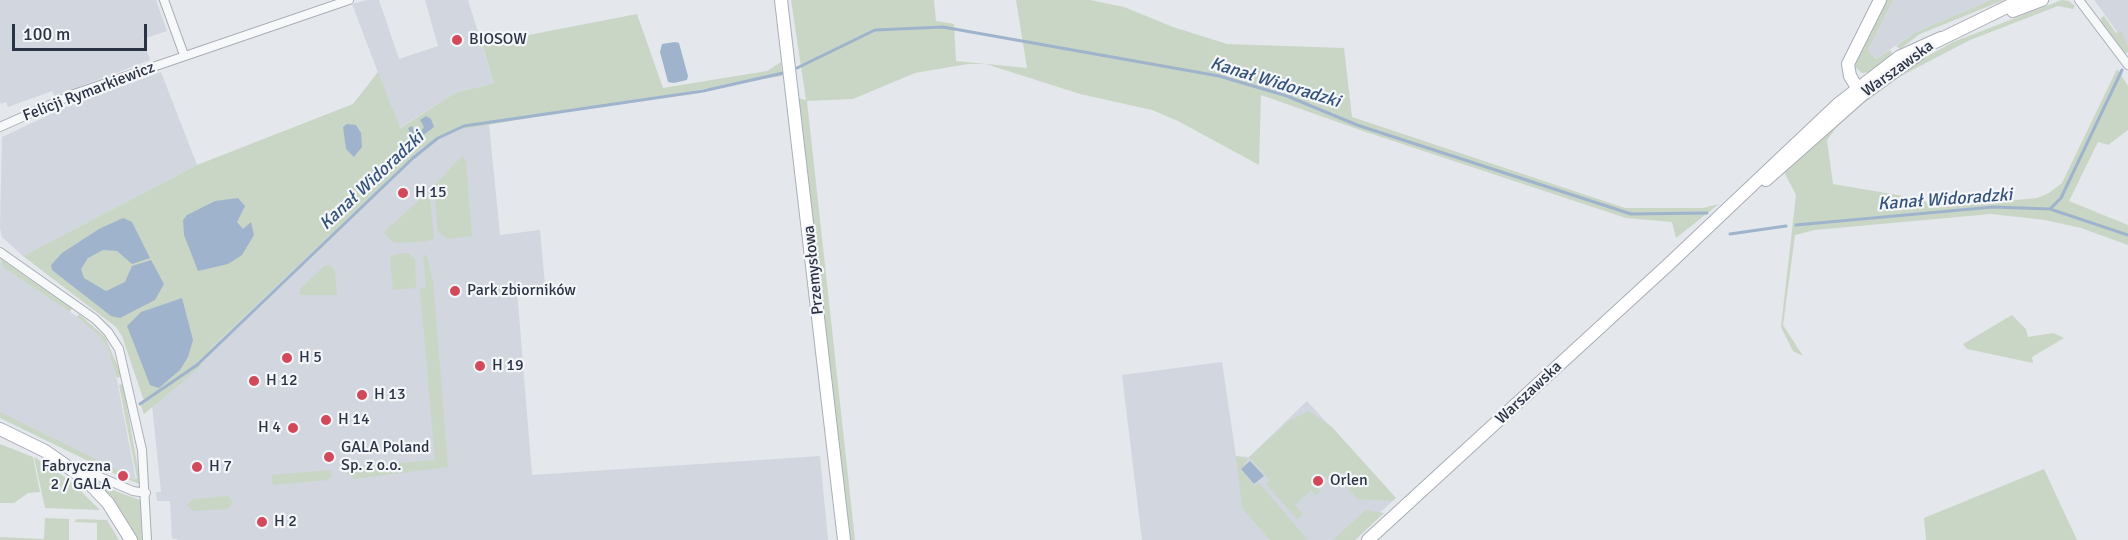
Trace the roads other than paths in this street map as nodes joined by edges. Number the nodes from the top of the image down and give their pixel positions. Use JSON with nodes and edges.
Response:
{"nodes":[{"id":1,"x":164,"y":0,"type":"edge"},
{"id":2,"x":348,"y":0,"type":"edge"},
{"id":3,"x":781,"y":0,"type":"edge"},
{"id":4,"x":1880,"y":0,"type":"edge"},
{"id":5,"x":2021,"y":0,"type":"edge"},
{"id":6,"x":2042,"y":0,"type":"edge"},
{"id":7,"x":2079,"y":0,"type":"edge"},
{"id":8,"x":1985,"y":18,"type":"junction"},
{"id":9,"x":184,"y":55,"type":"junction"},
{"id":10,"x":2128,"y":65,"type":"edge"},
{"id":11,"x":1860,"y":91,"type":"junction"},
{"id":12,"x":0,"y":128,"type":"edge"},
{"id":13,"x":0,"y":252,"type":"edge"},
{"id":14,"x":0,"y":429,"type":"edge"},
{"id":15,"x":85,"y":479,"type":"junction"},
{"id":16,"x":146,"y":493,"type":"junction"},
{"id":17,"x":131,"y":540,"type":"edge"},
{"id":18,"x":147,"y":540,"type":"edge"},
{"id":19,"x":843,"y":540,"type":"edge"},
{"id":20,"x":1368,"y":540,"type":"edge"}],
"edges":[{"from":1,"to":9,"type":"street"},
{"from":2,"to":9,"type":"street","name":"Felicji Rymarkiewicz"},
{"from":3,"to":19,"type":"street","name":"Przemysłowa"},
{"from":4,"to":11,"type":"street"},
{"from":5,"to":8,"type":"street"},
{"from":6,"to":8,"type":"street"},
{"from":7,"to":10,"type":"street"},
{"from":8,"to":11,"type":"street","name":"Warszawska"},
{"from":9,"to":12,"type":"street","name":"Felicji Rymarkiewicz"},
{"from":11,"to":20,"type":"street","name":"Warszawska"},
{"from":13,"to":16,"type":"street"},
{"from":14,"to":15,"type":"street"},
{"from":15,"to":16,"type":"street"},
{"from":15,"to":17,"type":"street"},
{"from":16,"to":18,"type":"street"}]}
